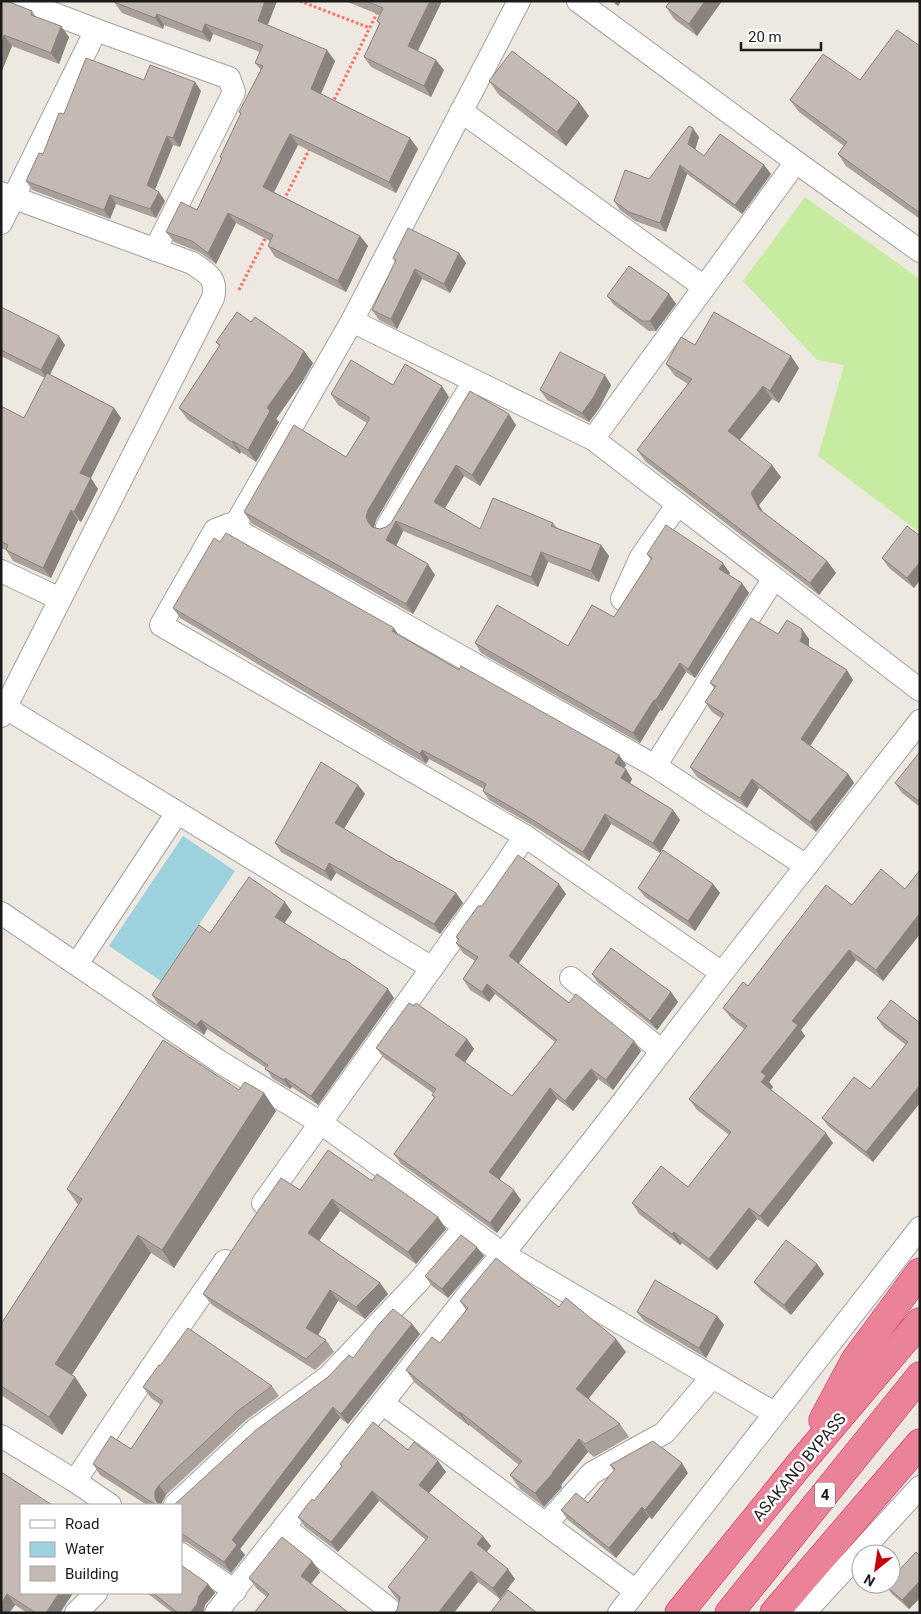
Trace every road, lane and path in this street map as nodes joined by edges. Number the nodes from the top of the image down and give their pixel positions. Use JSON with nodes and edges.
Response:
{"nodes":[{"id":1,"x":20,"y":1,"type":"edge"},
{"id":2,"x":300,"y":1,"type":"edge"},
{"id":3,"x":519,"y":1,"type":"edge"},
{"id":4,"x":578,"y":1,"type":"edge"},
{"id":5,"x":370,"y":28,"type":"dead end"},
{"id":6,"x":96,"y":30,"type":"junction"},
{"id":7,"x":461,"y":111,"type":"junction"},
{"id":8,"x":796,"y":162,"type":"junction"},
{"id":9,"x":8,"y":195,"type":"edge"},
{"id":10,"x":1,"y":223,"type":"edge"},
{"id":11,"x":155,"y":250,"type":"junction"},
{"id":12,"x":920,"y":251,"type":"edge"},
{"id":13,"x":704,"y":287,"type":"junction"},
{"id":14,"x":352,"y":321,"type":"junction"},
{"id":15,"x":474,"y":381,"type":"junction"},
{"id":16,"x":593,"y":439,"type":"junction"},
{"id":17,"x":678,"y":504,"type":"junction"},
{"id":18,"x":228,"y":526,"type":"junction"},
{"id":19,"x":387,"y":527,"type":"edge"},
{"id":20,"x":1,"y":571,"type":"edge"},
{"id":21,"x":774,"y":578,"type":"junction"},
{"id":22,"x":60,"y":599,"type":"junction"},
{"id":23,"x":622,"y":599,"type":"dead end"},
{"id":24,"x":920,"y":690,"type":"edge"},
{"id":25,"x":3,"y":712,"type":"edge"},
{"id":26,"x":920,"y":721,"type":"edge"},
{"id":27,"x":655,"y":766,"type":"junction"},
{"id":28,"x":177,"y":813,"type":"junction"},
{"id":29,"x":525,"y":836,"type":"junction"},
{"id":30,"x":806,"y":866,"type":"junction"},
{"id":31,"x":1,"y":913,"type":"edge"},
{"id":32,"x":77,"y":964,"type":"junction"},
{"id":33,"x":432,"y":968,"type":"junction"},
{"id":34,"x":722,"y":974,"type":"junction"},
{"id":35,"x":571,"y":978,"type":"dead end"},
{"id":36,"x":662,"y":1051,"type":"junction"},
{"id":37,"x":320,"y":1123,"type":"junction"},
{"id":38,"x":465,"y":1227,"type":"junction"},
{"id":39,"x":920,"y":1228,"type":"edge"},
{"id":40,"x":503,"y":1254,"type":"junction"},
{"id":41,"x":920,"y":1272,"type":"edge"},
{"id":42,"x":920,"y":1322,"type":"edge"},
{"id":43,"x":920,"y":1376,"type":"edge"},
{"id":44,"x":712,"y":1377,"type":"junction"},
{"id":45,"x":382,"y":1403,"type":"junction"},
{"id":46,"x":774,"y":1413,"type":"junction"},
{"id":47,"x":1,"y":1436,"type":"edge"},
{"id":48,"x":920,"y":1443,"type":"edge"},
{"id":49,"x":799,"y":1465,"type":"junction"},
{"id":50,"x":75,"y":1481,"type":"junction"},
{"id":51,"x":920,"y":1487,"type":"edge"},
{"id":52,"x":109,"y":1504,"type":"edge"},
{"id":53,"x":176,"y":1504,"type":"edge"},
{"id":54,"x":546,"y":1524,"type":"junction"},
{"id":55,"x":284,"y":1527,"type":"junction"},
{"id":56,"x":182,"y":1555,"type":"edge"},
{"id":57,"x":235,"y":1591,"type":"junction"},
{"id":58,"x":636,"y":1591,"type":"junction"},
{"id":59,"x":95,"y":1594,"type":"edge"},
{"id":60,"x":76,"y":1613,"type":"edge"},
{"id":61,"x":216,"y":1613,"type":"edge"},
{"id":62,"x":394,"y":1613,"type":"edge"},
{"id":63,"x":619,"y":1613,"type":"edge"},
{"id":64,"x":679,"y":1613,"type":"edge"},
{"id":65,"x":730,"y":1613,"type":"edge"},
{"id":66,"x":774,"y":1613,"type":"edge"},
{"id":67,"x":804,"y":1613,"type":"edge"}],
"edges":[{"from":1,"to":6,"type":"street"},
{"from":2,"to":5,"type":"path"},
{"from":3,"to":7,"type":"street"},
{"from":4,"to":8,"type":"street"},
{"from":6,"to":9,"type":"street"},
{"from":6,"to":11,"type":"street"},
{"from":7,"to":13,"type":"street"},
{"from":7,"to":14,"type":"street"},
{"from":8,"to":12,"type":"street"},
{"from":8,"to":13,"type":"street"},
{"from":9,"to":10,"type":"street"},
{"from":9,"to":11,"type":"street"},
{"from":11,"to":22,"type":"street"},
{"from":13,"to":16,"type":"street"},
{"from":14,"to":15,"type":"street"},
{"from":14,"to":18,"type":"street"},
{"from":15,"to":16,"type":"street"},
{"from":15,"to":19,"type":"street"},
{"from":16,"to":17,"type":"street"},
{"from":17,"to":21,"type":"street"},
{"from":17,"to":23,"type":"street"},
{"from":18,"to":27,"type":"street"},
{"from":18,"to":29,"type":"street"},
{"from":20,"to":22,"type":"street"},
{"from":21,"to":24,"type":"street"},
{"from":21,"to":27,"type":"street"},
{"from":22,"to":25,"type":"street"},
{"from":25,"to":28,"type":"street"},
{"from":26,"to":30,"type":"street"},
{"from":27,"to":30,"type":"street"},
{"from":28,"to":32,"type":"street"},
{"from":28,"to":33,"type":"street"},
{"from":29,"to":33,"type":"street"},
{"from":29,"to":34,"type":"street"},
{"from":30,"to":34,"type":"street"},
{"from":31,"to":32,"type":"street"},
{"from":32,"to":37,"type":"street"},
{"from":33,"to":37,"type":"street"},
{"from":34,"to":36,"type":"street"},
{"from":35,"to":36,"type":"street"},
{"from":36,"to":40,"type":"street"},
{"from":37,"to":38,"type":"street"},
{"from":37,"to":50,"type":"street"},
{"from":38,"to":40,"type":"street"},
{"from":38,"to":53,"type":"street"},
{"from":39,"to":46,"type":"street"},
{"from":40,"to":44,"type":"street"},
{"from":40,"to":45,"type":"street"},
{"from":41,"to":49,"type":"highway"},
{"from":42,"to":49,"type":"highway","name":"ASAKANO BYPASS","number":"4"},
{"from":43,"to":65,"type":"highway","number":"4"},
{"from":44,"to":46,"type":"street"},
{"from":44,"to":54,"type":"street"},
{"from":45,"to":54,"type":"street"},
{"from":45,"to":55,"type":"street"},
{"from":46,"to":58,"type":"street"},
{"from":47,"to":50,"type":"street"},
{"from":48,"to":66,"type":"highway"},
{"from":49,"to":64,"type":"highway","name":"ASAKANO BYPASS","number":"4"},
{"from":50,"to":52,"type":"street"},
{"from":51,"to":67,"type":"street"},
{"from":54,"to":58,"type":"street"},
{"from":55,"to":57,"type":"street"},
{"from":55,"to":62,"type":"street"},
{"from":56,"to":57,"type":"street"},
{"from":57,"to":61,"type":"street"},
{"from":58,"to":63,"type":"street"},
{"from":59,"to":60,"type":"street"}]}
